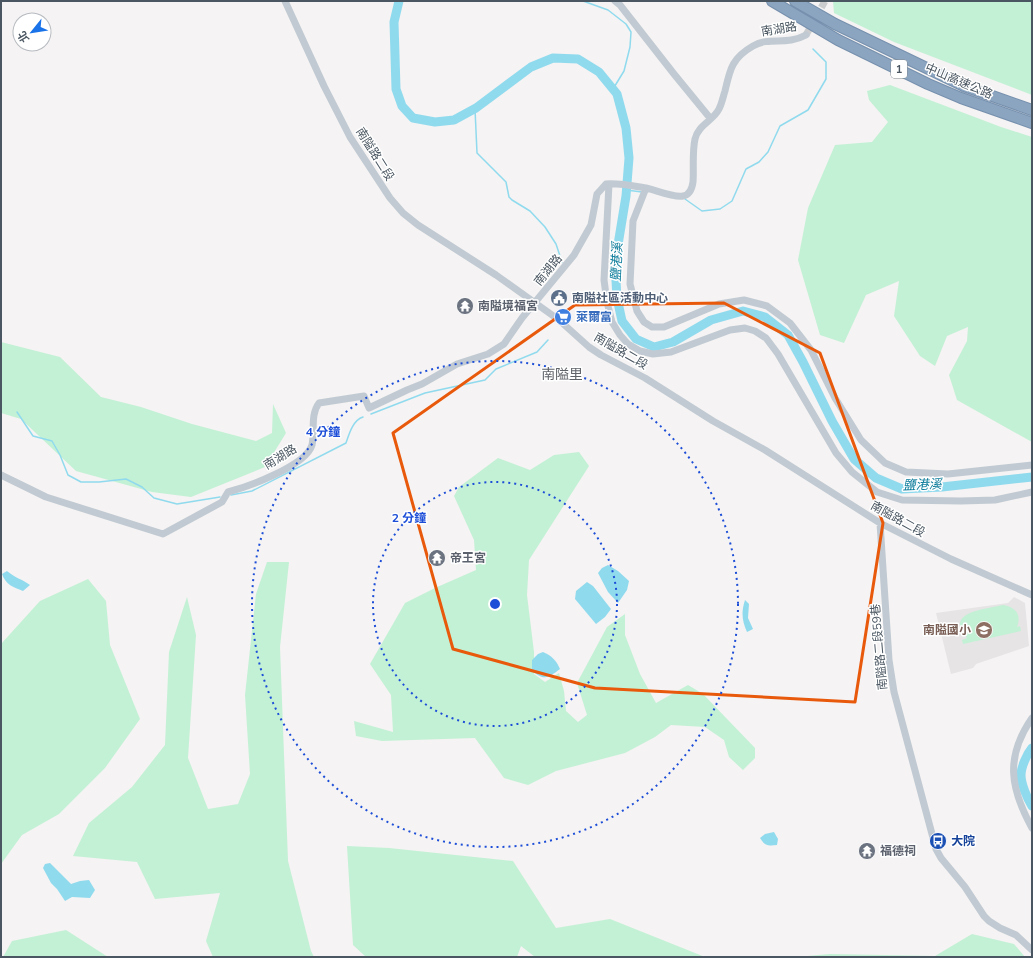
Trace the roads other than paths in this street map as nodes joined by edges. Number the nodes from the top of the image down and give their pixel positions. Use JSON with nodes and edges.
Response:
{"nodes":[{"id":1,"x":285,"y":1,"type":"edge"},
{"id":2,"x":772,"y":1,"type":"edge"},
{"id":3,"x":795,"y":1,"type":"edge"},
{"id":4,"x":618,"y":3,"type":"edge"},
{"id":5,"x":806,"y":35,"type":"tunnel mouth"},
{"id":6,"x":1032,"y":110,"type":"edge"},
{"id":7,"x":710,"y":118,"type":"junction"},
{"id":8,"x":1032,"y":123,"type":"edge"},
{"id":9,"x":609,"y":184,"type":"junction"},
{"id":10,"x":646,"y":188,"type":"junction"},
{"id":11,"x":534,"y":303,"type":"junction"},
{"id":12,"x":1032,"y":465,"type":"edge"},
{"id":13,"x":1,"y":475,"type":"edge"},
{"id":14,"x":1032,"y":492,"type":"edge"},
{"id":15,"x":880,"y":524,"type":"junction"},
{"id":16,"x":1032,"y":595,"type":"edge"},
{"id":17,"x":1032,"y":718,"type":"edge"},
{"id":18,"x":1032,"y":828,"type":"edge"},
{"id":19,"x":1032,"y":950,"type":"edge"}],
"edges":[{"from":1,"to":11,"type":"street","name":"南隘路二段"},
{"from":2,"to":8,"type":"highway","name":"中山高速公路","number":"1"},
{"from":3,"to":6,"type":"highway","name":"中山高速公路","number":"1"},
{"from":4,"to":7,"type":"street"},
{"from":5,"to":7,"type":"street","name":"南湖路"},
{"from":7,"to":10,"type":"street","name":"南湖路"},
{"from":9,"to":10,"type":"street"},
{"from":9,"to":11,"type":"street","name":"南湖路"},
{"from":9,"to":14,"type":"street"},
{"from":10,"to":12,"type":"street"},
{"from":11,"to":13,"type":"street","name":"南湖路"},
{"from":11,"to":15,"type":"street","name":"南隘路二段"},
{"from":15,"to":16,"type":"street","name":"南隘路二段"},
{"from":15,"to":19,"type":"street","name":"南隘路二段59巷"},
{"from":17,"to":18,"type":"street"}]}
